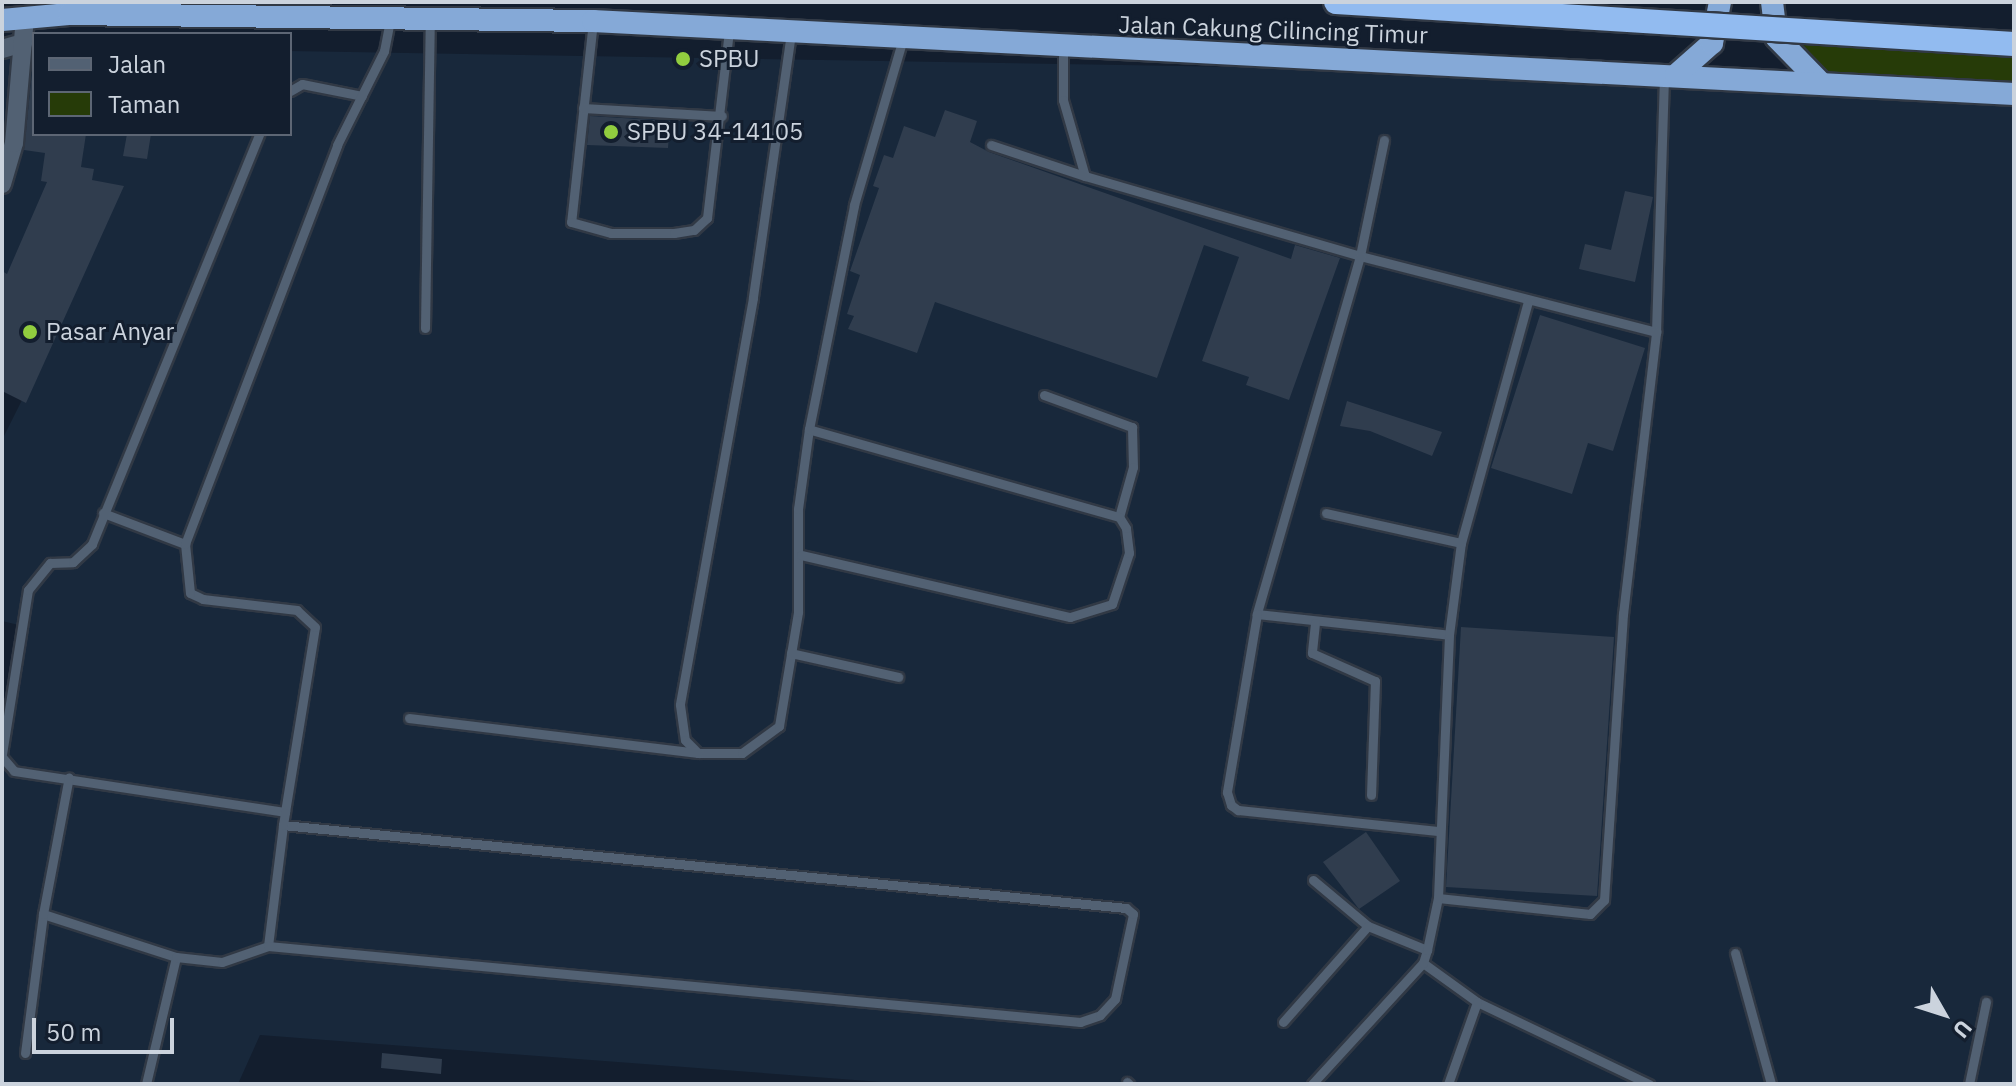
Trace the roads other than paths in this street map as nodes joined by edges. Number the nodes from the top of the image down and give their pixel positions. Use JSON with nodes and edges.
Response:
{"nodes":[{"id":1,"x":1336,"y":2,"type":"edge"},
{"id":2,"x":1720,"y":2,"type":"edge"},
{"id":3,"x":1772,"y":2,"type":"edge"},
{"id":4,"x":391,"y":15,"type":"junction"},
{"id":5,"x":25,"y":16,"type":"junction"},
{"id":6,"x":430,"y":17,"type":"junction"},
{"id":7,"x":2,"y":20,"type":"edge"},
{"id":8,"x":593,"y":21,"type":"junction"},
{"id":9,"x":729,"y":30,"type":"junction"},
{"id":10,"x":791,"y":30,"type":"junction"},
{"id":11,"x":903,"y":38,"type":"junction"},
{"id":12,"x":23,"y":43,"type":"junction"},
{"id":13,"x":2014,"y":44,"type":"edge"},
{"id":14,"x":1063,"y":48,"type":"junction"},
{"id":15,"x":2,"y":49,"type":"edge"},
{"id":16,"x":1670,"y":75,"type":"junction"},
{"id":17,"x":1819,"y":81,"type":"junction"},
{"id":18,"x":292,"y":90,"type":"edge"},
{"id":19,"x":2014,"y":94,"type":"edge"},
{"id":20,"x":362,"y":96,"type":"junction"},
{"id":21,"x":583,"y":108,"type":"junction"},
{"id":22,"x":722,"y":116,"type":"junction"},
{"id":23,"x":258,"y":136,"type":"edge"},
{"id":24,"x":1384,"y":140,"type":"dead end"},
{"id":25,"x":991,"y":145,"type":"dead end"},
{"id":26,"x":1085,"y":176,"type":"junction"},
{"id":27,"x":2,"y":184,"type":"edge"},
{"id":28,"x":1360,"y":256,"type":"junction"},
{"id":29,"x":1528,"y":301,"type":"junction"},
{"id":30,"x":425,"y":328,"type":"dead end"},
{"id":31,"x":1656,"y":332,"type":"junction"},
{"id":32,"x":1044,"y":395,"type":"dead end"},
{"id":33,"x":809,"y":429,"type":"junction"},
{"id":34,"x":103,"y":513,"type":"junction"},
{"id":35,"x":1326,"y":513,"type":"dead end"},
{"id":36,"x":1119,"y":517,"type":"junction"},
{"id":37,"x":1461,"y":543,"type":"junction"},
{"id":38,"x":185,"y":544,"type":"junction"},
{"id":39,"x":801,"y":555,"type":"junction"},
{"id":40,"x":1257,"y":614,"type":"junction"},
{"id":41,"x":1315,"y":623,"type":"junction"},
{"id":42,"x":1449,"y":635,"type":"junction"},
{"id":43,"x":791,"y":653,"type":"junction"},
{"id":44,"x":898,"y":677,"type":"dead end"},
{"id":45,"x":409,"y":718,"type":"dead end"},
{"id":46,"x":698,"y":753,"type":"junction"},
{"id":47,"x":2,"y":756,"type":"edge"},
{"id":48,"x":69,"y":777,"type":"junction"},
{"id":49,"x":1371,"y":795,"type":"dead end"},
{"id":50,"x":285,"y":812,"type":"junction"},
{"id":51,"x":283,"y":825,"type":"junction"},
{"id":52,"x":1438,"y":831,"type":"junction"},
{"id":53,"x":1313,"y":880,"type":"dead end"},
{"id":54,"x":1438,"y":898,"type":"junction"},
{"id":55,"x":43,"y":914,"type":"junction"},
{"id":56,"x":1368,"y":926,"type":"junction"},
{"id":57,"x":268,"y":946,"type":"junction"},
{"id":58,"x":1427,"y":950,"type":"junction"},
{"id":59,"x":1735,"y":953,"type":"dead end"},
{"id":60,"x":176,"y":957,"type":"junction"},
{"id":61,"x":1423,"y":963,"type":"junction"},
{"id":62,"x":1477,"y":1002,"type":"junction"},
{"id":63,"x":1986,"y":1002,"type":"dead end"},
{"id":64,"x":1283,"y":1022,"type":"dead end"},
{"id":65,"x":25,"y":1053,"type":"dead end"},
{"id":66,"x":146,"y":1084,"type":"edge"},
{"id":67,"x":1312,"y":1084,"type":"edge"},
{"id":68,"x":1448,"y":1084,"type":"edge"},
{"id":69,"x":1649,"y":1084,"type":"edge"},
{"id":70,"x":1771,"y":1084,"type":"edge"},
{"id":71,"x":1969,"y":1084,"type":"edge"}],
"edges":[{"from":1,"to":13,"type":"highway","bridge":true},
{"from":2,"to":16,"type":"highway"},
{"from":3,"to":17,"type":"highway"},
{"from":4,"to":5,"type":"highway","name":"Jalan Cakung Cilincing Timur"},
{"from":4,"to":6,"type":"highway","name":"Jalan Cakung Cilincing Timur"},
{"from":4,"to":20,"type":"lane"},
{"from":5,"to":7,"type":"highway","name":"Jalan Cakung Cilincing Timur"},
{"from":5,"to":12,"type":"street"},
{"from":6,"to":8,"type":"highway","name":"Jalan Cakung Cilincing Timur"},
{"from":6,"to":30,"type":"lane"},
{"from":8,"to":9,"type":"highway","name":"Jalan Cakung Cilincing Timur"},
{"from":8,"to":21,"type":"lane"},
{"from":9,"to":10,"type":"highway","name":"Jalan Cakung Cilincing Timur"},
{"from":9,"to":22,"type":"lane"},
{"from":10,"to":11,"type":"highway","name":"Jalan Cakung Cilincing Timur"},
{"from":10,"to":46,"type":"lane"},
{"from":11,"to":14,"type":"highway","name":"Jalan Cakung Cilincing Timur"},
{"from":11,"to":33,"type":"lane"},
{"from":12,"to":15,"type":"street"},
{"from":12,"to":27,"type":"street"},
{"from":14,"to":16,"type":"highway","name":"Jalan Cakung Cilincing Timur"},
{"from":14,"to":26,"type":"lane"},
{"from":16,"to":17,"type":"highway","name":"Jalan Cakung Cilincing Timur"},
{"from":16,"to":31,"type":"lane"},
{"from":17,"to":19,"type":"highway","name":"Jalan Cakung Cilincing Timur"},
{"from":18,"to":20,"type":"lane"},
{"from":20,"to":38,"type":"lane"},
{"from":21,"to":22,"type":"lane"},
{"from":21,"to":22,"type":"lane"},
{"from":23,"to":34,"type":"lane"},
{"from":24,"to":28,"type":"lane"},
{"from":25,"to":26,"type":"lane"},
{"from":26,"to":28,"type":"lane"},
{"from":28,"to":29,"type":"lane"},
{"from":28,"to":40,"type":"lane"},
{"from":29,"to":31,"type":"lane"},
{"from":29,"to":37,"type":"lane"},
{"from":31,"to":54,"type":"lane"},
{"from":32,"to":36,"type":"lane"},
{"from":33,"to":36,"type":"lane"},
{"from":33,"to":39,"type":"lane"},
{"from":34,"to":38,"type":"lane"},
{"from":34,"to":47,"type":"lane"},
{"from":35,"to":37,"type":"lane"},
{"from":36,"to":39,"type":"lane"},
{"from":37,"to":42,"type":"lane"},
{"from":38,"to":50,"type":"lane"},
{"from":39,"to":43,"type":"lane"},
{"from":40,"to":41,"type":"lane"},
{"from":40,"to":52,"type":"lane"},
{"from":41,"to":42,"type":"lane"},
{"from":41,"to":49,"type":"lane"},
{"from":42,"to":52,"type":"lane"},
{"from":43,"to":44,"type":"lane"},
{"from":43,"to":46,"type":"lane"},
{"from":45,"to":46,"type":"lane"},
{"from":47,"to":48,"type":"lane"},
{"from":48,"to":50,"type":"lane"},
{"from":48,"to":55,"type":"lane"},
{"from":50,"to":51,"type":"lane"},
{"from":51,"to":57,"type":"lane"},
{"from":51,"to":57,"type":"lane"},
{"from":52,"to":54,"type":"lane"},
{"from":53,"to":56,"type":"lane"},
{"from":54,"to":58,"type":"lane"},
{"from":55,"to":60,"type":"lane"},
{"from":55,"to":65,"type":"lane"},
{"from":56,"to":58,"type":"lane"},
{"from":56,"to":64,"type":"lane"},
{"from":57,"to":60,"type":"lane"},
{"from":58,"to":61,"type":"lane"},
{"from":59,"to":70,"type":"lane"},
{"from":60,"to":66,"type":"lane"},
{"from":61,"to":62,"type":"lane"},
{"from":61,"to":67,"type":"lane"},
{"from":62,"to":68,"type":"lane"},
{"from":62,"to":69,"type":"lane"},
{"from":63,"to":71,"type":"lane"}]}
